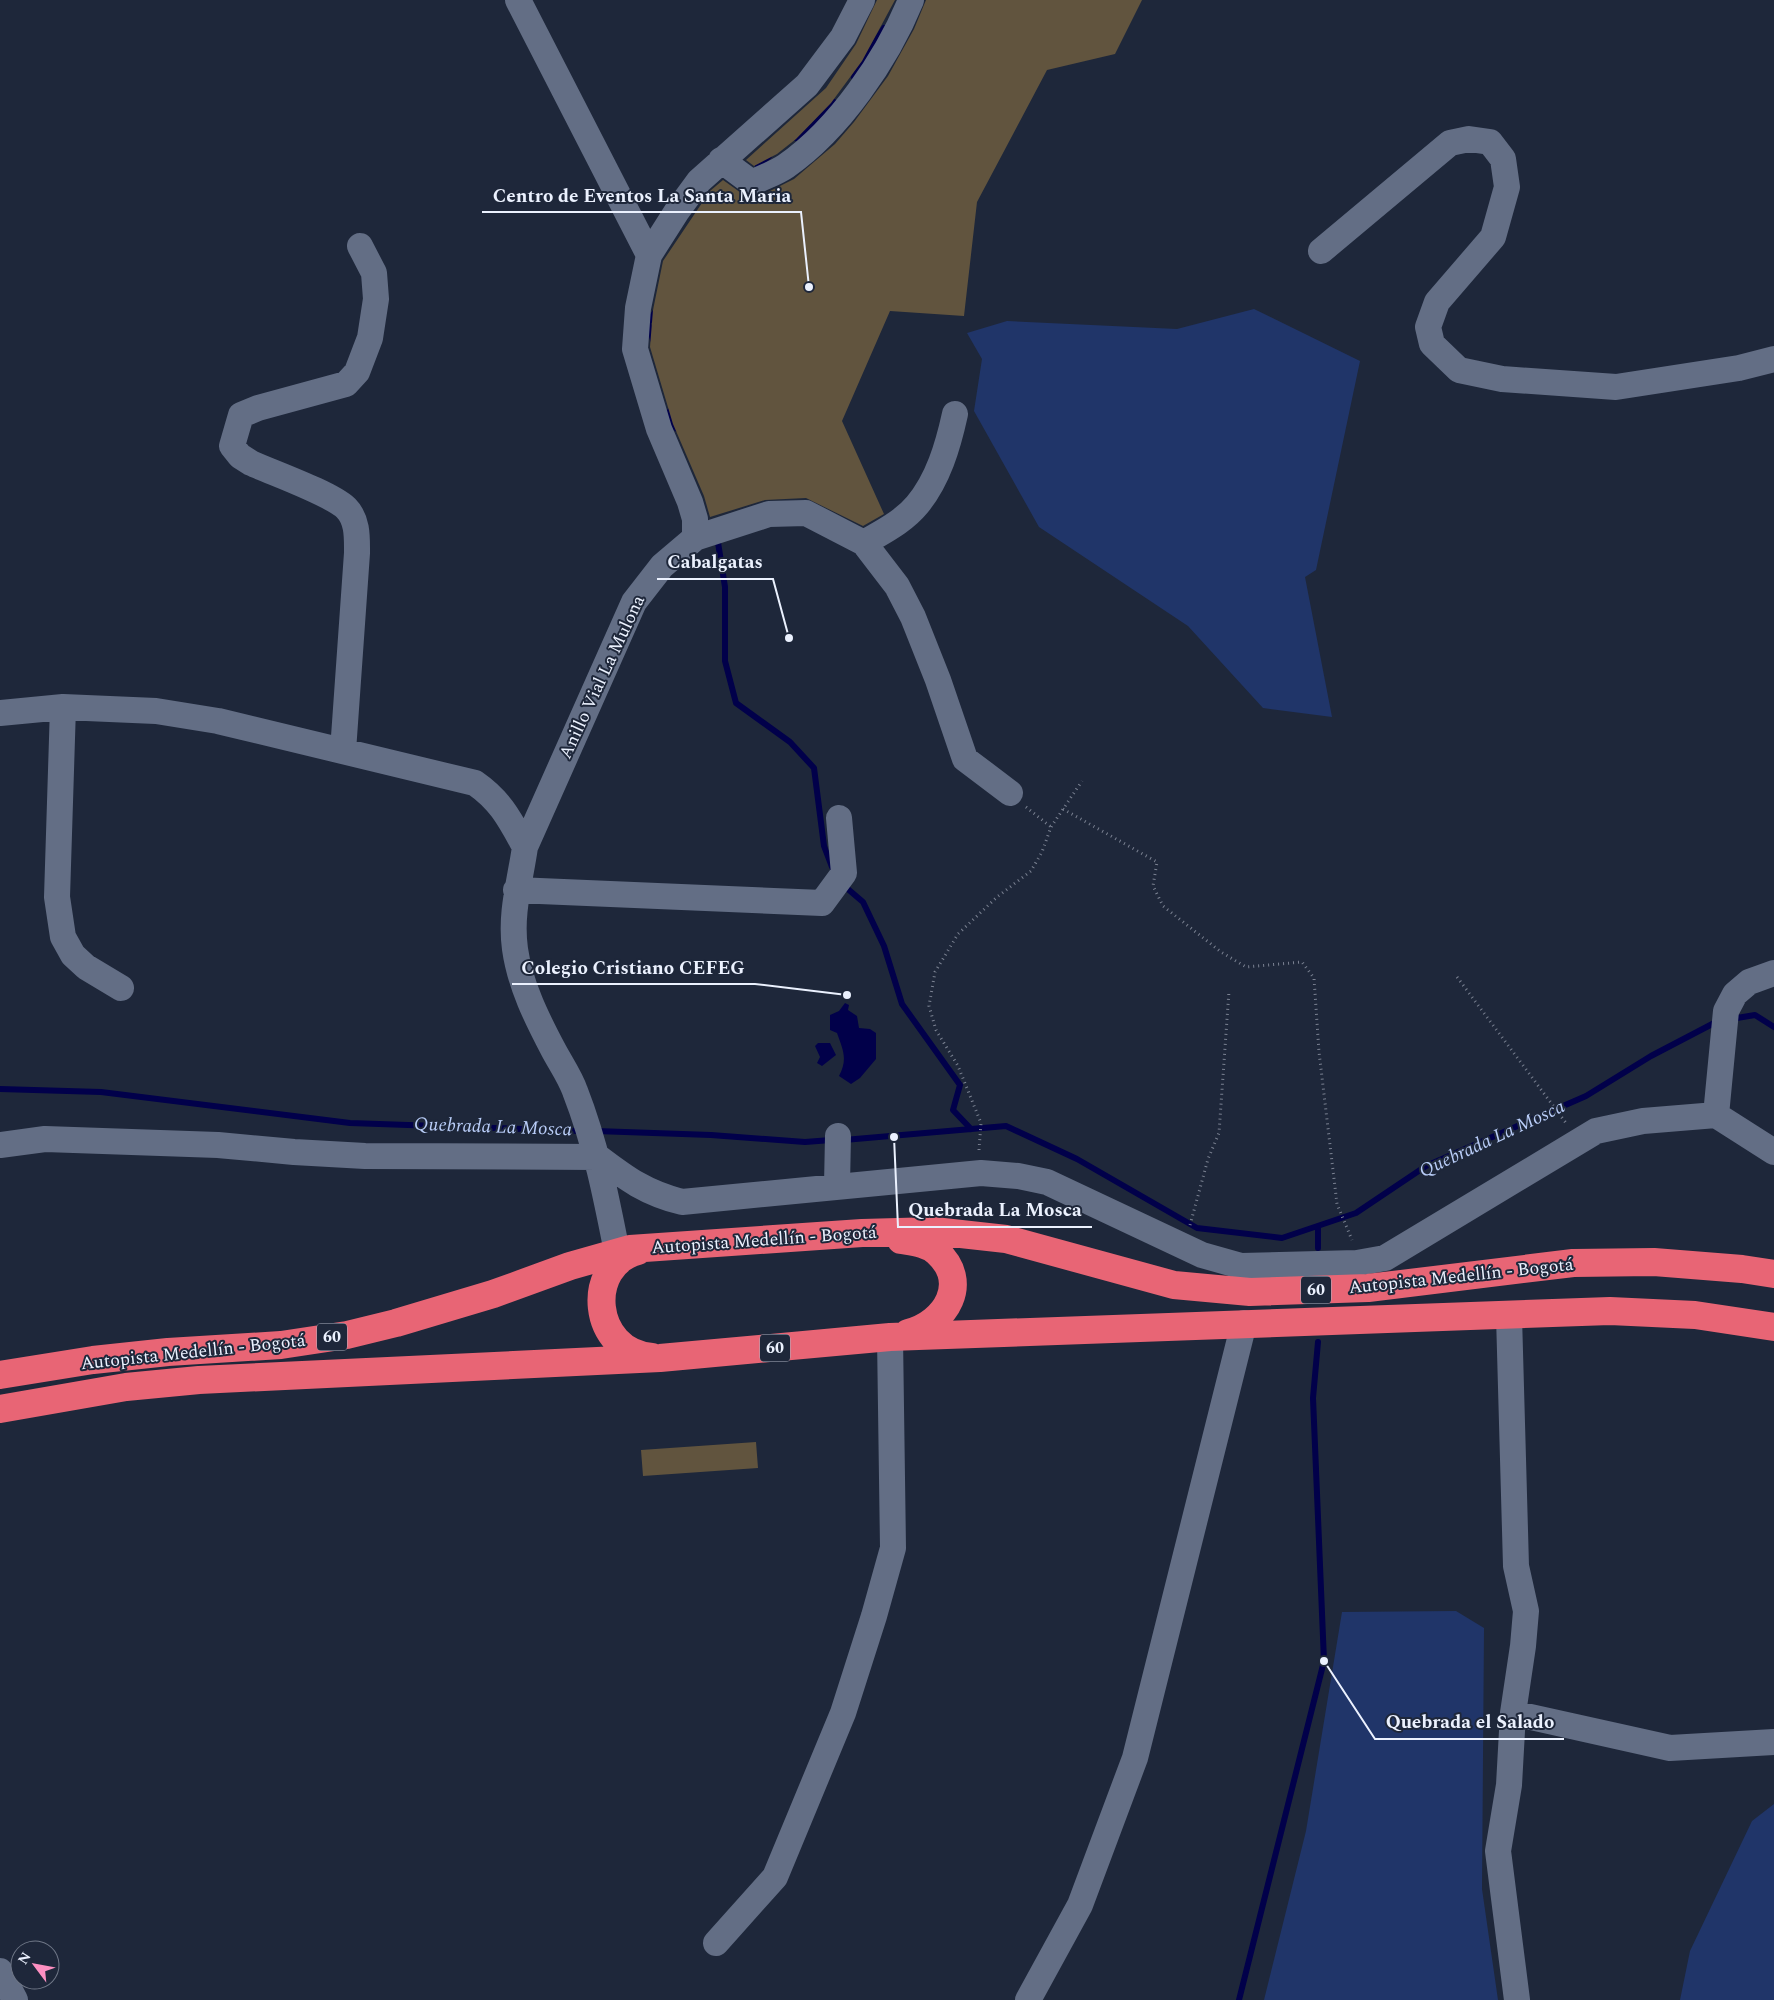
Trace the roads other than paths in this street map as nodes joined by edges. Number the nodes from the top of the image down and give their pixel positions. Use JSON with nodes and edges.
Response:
{"nodes":[{"id":1,"x":518,"y":0,"type":"edge"},
{"id":2,"x":862,"y":0,"type":"edge"},
{"id":3,"x":911,"y":0,"type":"edge"},
{"id":4,"x":721,"y":160,"type":"junction"},
{"id":5,"x":360,"y":246,"type":"dead end"},
{"id":6,"x":1320,"y":250,"type":"dead end"},
{"id":7,"x":649,"y":255,"type":"junction"},
{"id":8,"x":1774,"y":359,"type":"edge"},
{"id":9,"x":955,"y":414,"type":"dead end"},
{"id":10,"x":708,"y":534,"type":"junction"},
{"id":11,"x":864,"y":543,"type":"junction"},
{"id":12,"x":63,"y":707,"type":"junction"},
{"id":13,"x":0,"y":713,"type":"edge"},
{"id":14,"x":343,"y":751,"type":"junction"},
{"id":15,"x":1010,"y":793,"type":"road end"},
{"id":16,"x":839,"y":818,"type":"dead end"},
{"id":17,"x":525,"y":848,"type":"junction"},
{"id":18,"x":516,"y":890,"type":"junction"},
{"id":19,"x":1774,"y":973,"type":"edge"},
{"id":20,"x":120,"y":988,"type":"dead end"},
{"id":21,"x":1716,"y":1115,"type":"junction"},
{"id":22,"x":838,"y":1136,"type":"dead end"},
{"id":23,"x":591,"y":1138,"type":"junction"},
{"id":24,"x":0,"y":1145,"type":"edge"},
{"id":25,"x":1774,"y":1152,"type":"edge"},
{"id":26,"x":838,"y":1177,"type":"junction"},
{"id":27,"x":862,"y":1233,"type":"junction"},
{"id":28,"x":654,"y":1247,"type":"junction"},
{"id":29,"x":617,"y":1252,"type":"junction"},
{"id":30,"x":1774,"y":1274,"type":"edge"},
{"id":31,"x":1509,"y":1316,"type":"junction"},
{"id":32,"x":1244,"y":1323,"type":"junction"},
{"id":33,"x":1774,"y":1327,"type":"edge"},
{"id":34,"x":890,"y":1337,"type":"junction"},
{"id":35,"x":660,"y":1358,"type":"junction"},
{"id":36,"x":0,"y":1375,"type":"edge"},
{"id":37,"x":0,"y":1409,"type":"edge"},
{"id":38,"x":1513,"y":1713,"type":"junction"},
{"id":39,"x":1774,"y":1742,"type":"edge"},
{"id":40,"x":716,"y":1943,"type":"dead end"},
{"id":41,"x":0,"y":1971,"type":"edge"},
{"id":42,"x":15,"y":2000,"type":"edge"},
{"id":43,"x":1028,"y":2000,"type":"edge"},
{"id":44,"x":1517,"y":2000,"type":"edge"}],
"edges":[{"from":1,"to":7,"type":"street"},
{"from":2,"to":4,"type":"street"},
{"from":3,"to":4,"type":"street"},
{"from":4,"to":7,"type":"street"},
{"from":5,"to":14,"type":"street"},
{"from":6,"to":8,"type":"street"},
{"from":7,"to":10,"type":"street"},
{"from":9,"to":11,"type":"street"},
{"from":10,"to":11,"type":"street"},
{"from":10,"to":17,"type":"street","name":"Anillo Vial La Mulona"},
{"from":11,"to":15,"type":"street"},
{"from":12,"to":13,"type":"street"},
{"from":12,"to":14,"type":"street"},
{"from":12,"to":20,"type":"street"},
{"from":14,"to":17,"type":"street"},
{"from":16,"to":18,"type":"street"},
{"from":17,"to":18,"type":"street","name":"Anillo Vial La Mulona"},
{"from":18,"to":23,"type":"street","name":"Anillo Vial La Mulona"},
{"from":19,"to":21,"type":"street"},
{"from":21,"to":25,"type":"street"},
{"from":21,"to":26,"type":"street"},
{"from":22,"to":26,"type":"street"},
{"from":23,"to":24,"type":"street"},
{"from":23,"to":26,"type":"street"},
{"from":23,"to":29,"type":"street","name":"Anillo Vial La Mulona"},
{"from":27,"to":28,"type":"highway","name":"Autopista Medellín - Bogotá","number":"60"},
{"from":27,"to":30,"type":"highway","name":"Autopista Medellín - Bogotá","number":"60"},
{"from":27,"to":34,"type":"highway"},
{"from":28,"to":29,"type":"highway","name":"Autopista Medellín - Bogotá","number":"60"},
{"from":28,"to":35,"type":"highway"},
{"from":29,"to":36,"type":"highway","name":"Autopista Medellín - Bogotá","number":"60"},
{"from":31,"to":32,"type":"highway","name":"Autopista Medellín - Bogotá","number":"60"},
{"from":31,"to":33,"type":"highway","name":"Autopista Medellín - Bogotá","number":"60"},
{"from":31,"to":38,"type":"street"},
{"from":32,"to":34,"type":"highway","name":"Autopista Medellín - Bogotá","number":"60"},
{"from":32,"to":43,"type":"street"},
{"from":34,"to":35,"type":"highway","name":"Autopista Medellín - Bogotá","number":"60"},
{"from":34,"to":40,"type":"street"},
{"from":35,"to":37,"type":"highway","name":"Autopista Medellín - Bogotá","number":"60"},
{"from":38,"to":39,"type":"street"},
{"from":38,"to":44,"type":"street"},
{"from":41,"to":42,"type":"street"}]}
